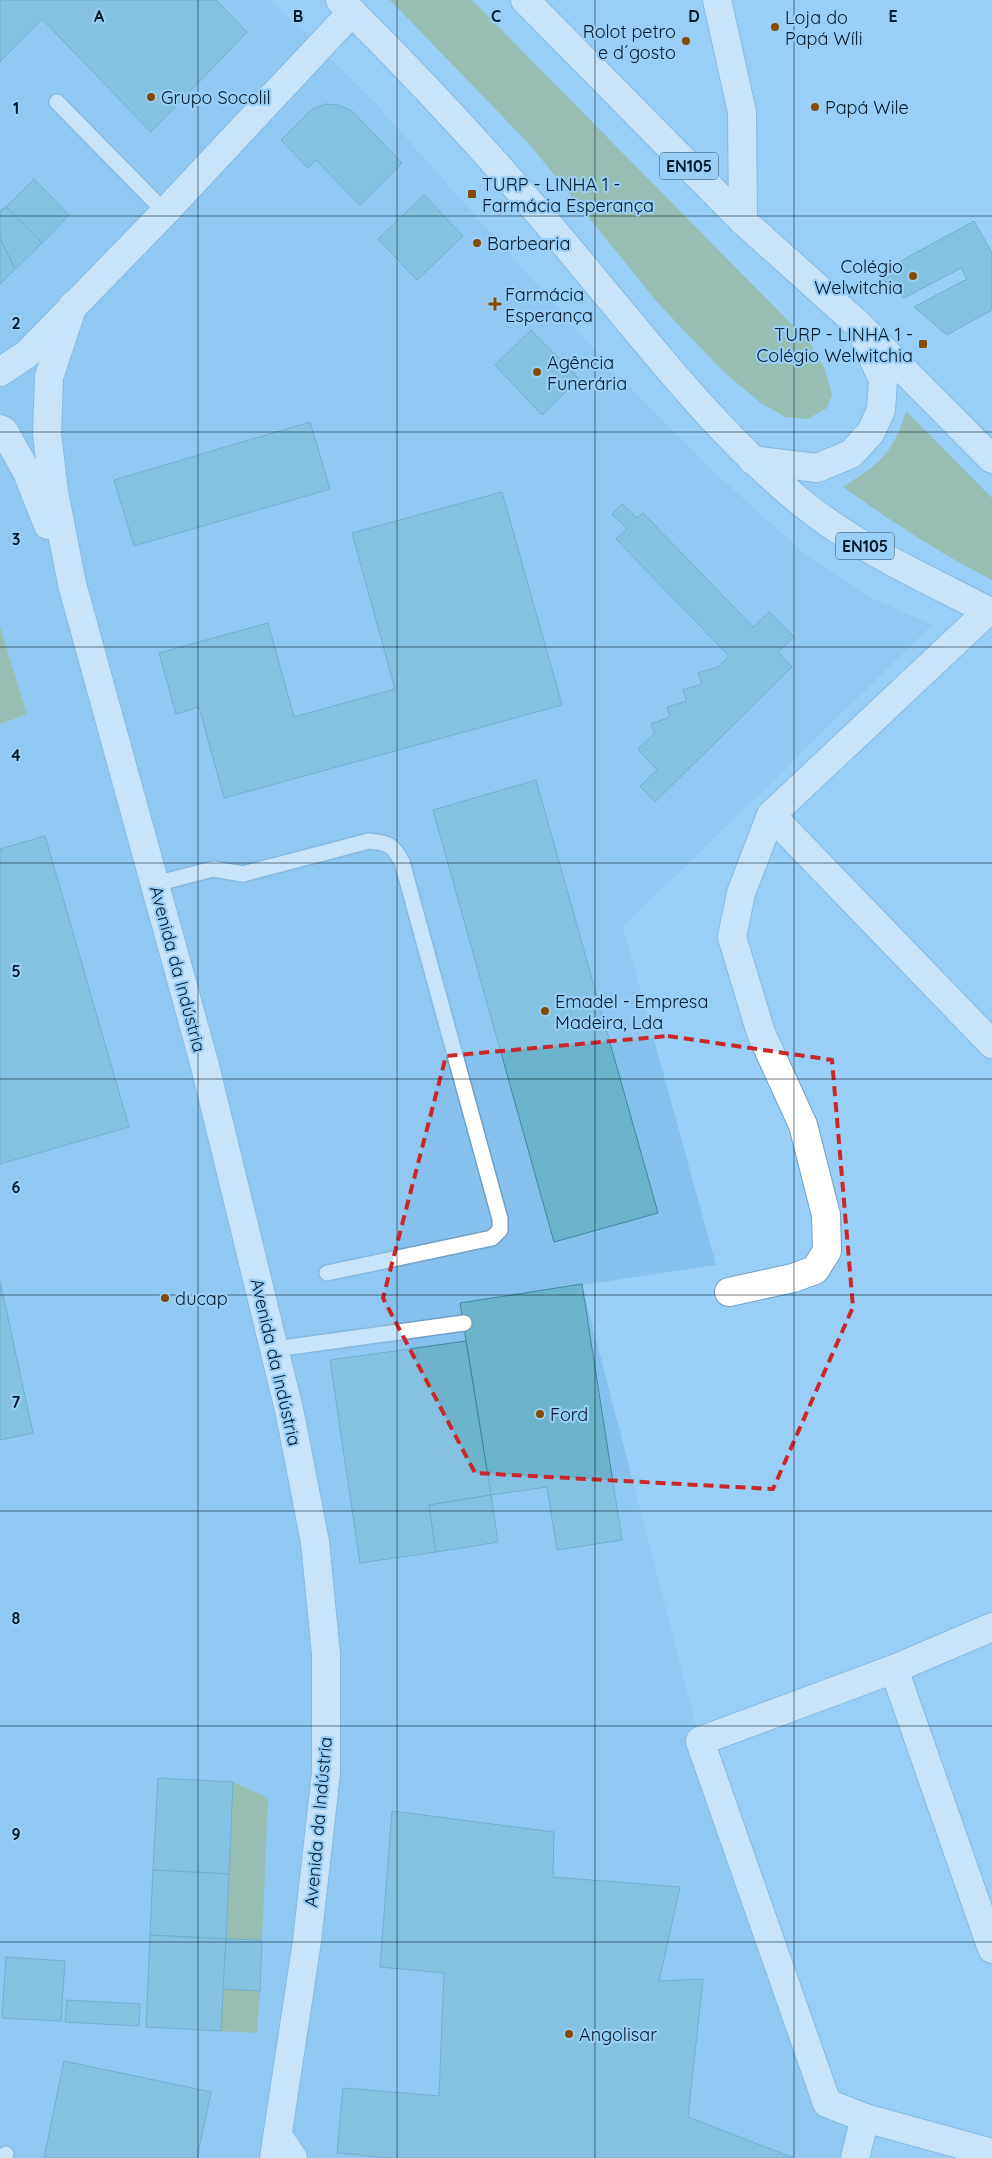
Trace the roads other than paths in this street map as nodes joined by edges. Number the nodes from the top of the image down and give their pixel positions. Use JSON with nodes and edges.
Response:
{"nodes":[{"id":1,"x":525,"y":0,"type":"edge"},
{"id":2,"x":717,"y":0,"type":"edge"},
{"id":3,"x":346,"y":6,"type":"edge"},
{"id":4,"x":57,"y":102,"type":"dead end"},
{"id":5,"x":165,"y":212,"type":"junction"},
{"id":6,"x":743,"y":221,"type":"junction"},
{"id":7,"x":73,"y":304,"type":"junction"},
{"id":8,"x":860,"y":326,"type":"junction"},
{"id":9,"x":0,"y":372,"type":"edge"},
{"id":10,"x":0,"y":429,"type":"edge"},
{"id":11,"x":992,"y":459,"type":"edge"},
{"id":12,"x":752,"y":460,"type":"junction"},
{"id":13,"x":72,"y":584,"type":"junction"},
{"id":14,"x":990,"y":612,"type":"edge"},
{"id":15,"x":771,"y":815,"type":"junction"},
{"id":16,"x":155,"y":884,"type":"junction"},
{"id":17,"x":992,"y":1044,"type":"edge"},
{"id":18,"x":327,"y":1273,"type":"dead end"},
{"id":19,"x":729,"y":1292,"type":"dead end"},
{"id":20,"x":464,"y":1323,"type":"dead end"},
{"id":21,"x":275,"y":1349,"type":"junction"},
{"id":22,"x":992,"y":1627,"type":"edge"},
{"id":23,"x":894,"y":1669,"type":"junction"},
{"id":24,"x":992,"y":1949,"type":"edge"},
{"id":25,"x":865,"y":2118,"type":"junction"},
{"id":26,"x":282,"y":2151,"type":"edge"},
{"id":27,"x":992,"y":2153,"type":"edge"},
{"id":28,"x":855,"y":2158,"type":"edge"}],
"edges":[{"from":1,"to":6,"type":"street","number":"EN105"},
{"from":2,"to":6,"type":"street"},
{"from":3,"to":5,"type":"street"},
{"from":3,"to":12,"type":"street","number":"EN105"},
{"from":4,"to":5,"type":"lane"},
{"from":5,"to":7,"type":"street"},
{"from":6,"to":8,"type":"street","number":"EN105"},
{"from":7,"to":9,"type":"street"},
{"from":7,"to":13,"type":"street","name":"Avenida da Indústria"},
{"from":8,"to":11,"type":"street","number":"EN105"},
{"from":8,"to":12,"type":"street"},
{"from":10,"to":13,"type":"street","name":"Avenida da Indústria"},
{"from":12,"to":14,"type":"street","number":"EN105"},
{"from":13,"to":16,"type":"street","name":"Avenida da Indústria"},
{"from":14,"to":15,"type":"street"},
{"from":15,"to":17,"type":"street"},
{"from":15,"to":19,"type":"street"},
{"from":16,"to":18,"type":"lane"},
{"from":16,"to":21,"type":"street","name":"Avenida da Indústria"},
{"from":20,"to":21,"type":"lane"},
{"from":21,"to":26,"type":"street","name":"Avenida da Indústria"},
{"from":22,"to":23,"type":"street"},
{"from":23,"to":24,"type":"street"},
{"from":23,"to":25,"type":"street"},
{"from":25,"to":27,"type":"street"},
{"from":25,"to":28,"type":"street"}]}
